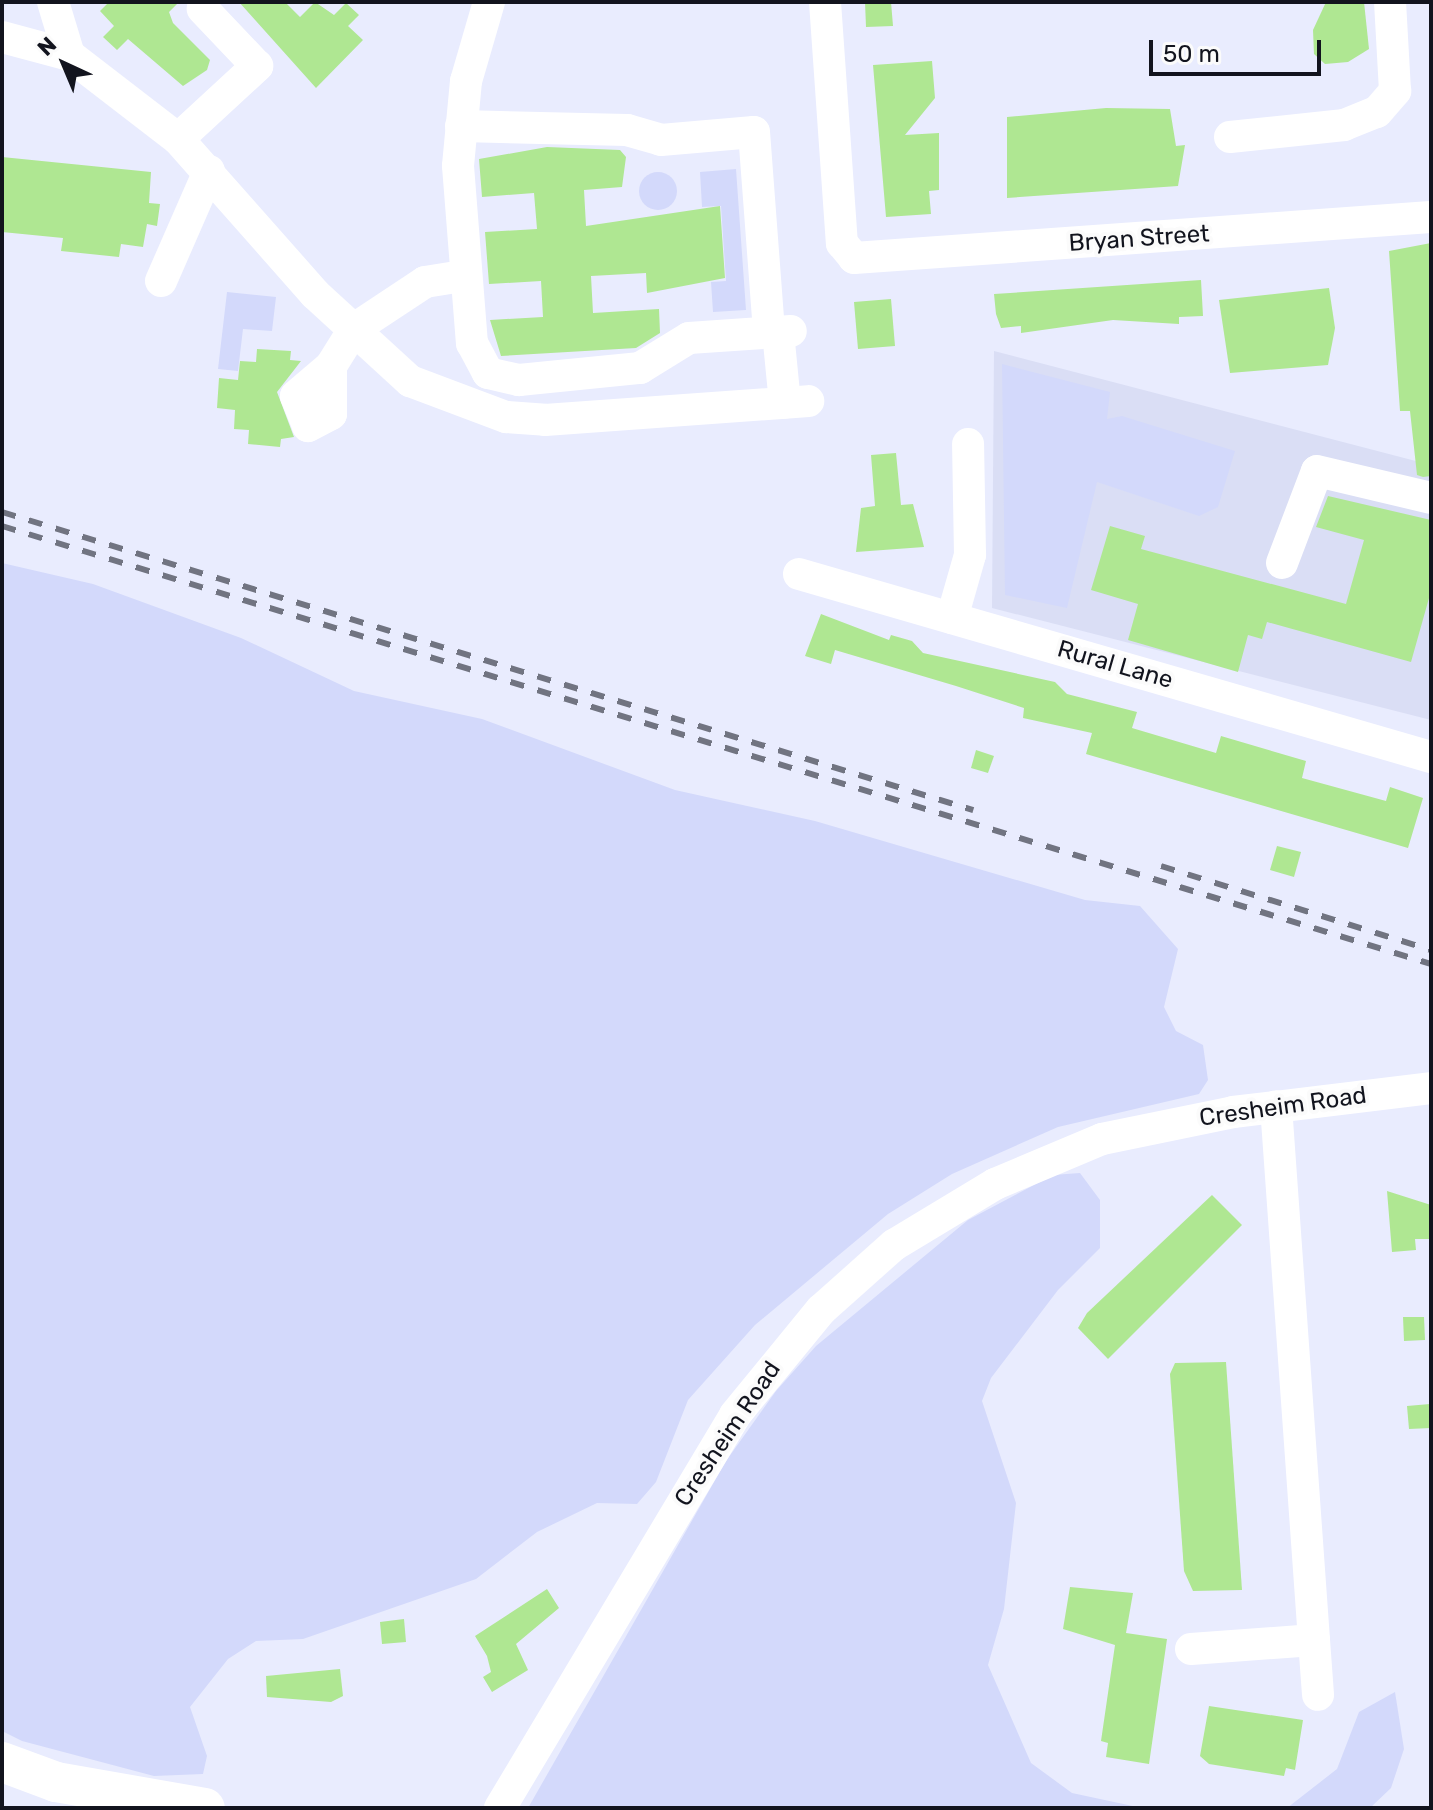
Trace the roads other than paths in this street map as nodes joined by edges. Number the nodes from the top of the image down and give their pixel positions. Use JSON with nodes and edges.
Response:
{"nodes":[{"id":1,"x":53,"y":2,"type":"edge"},
{"id":2,"x":489,"y":2,"type":"edge"},
{"id":3,"x":825,"y":2,"type":"edge"},
{"id":4,"x":1390,"y":2,"type":"edge"},
{"id":5,"x":203,"y":9,"type":"dead end"},
{"id":6,"x":2,"y":37,"type":"edge"},
{"id":7,"x":69,"y":55,"type":"junction"},
{"id":8,"x":461,"y":126,"type":"junction"},
{"id":9,"x":1230,"y":137,"type":"dead end"},
{"id":10,"x":178,"y":139,"type":"junction"},
{"id":11,"x":209,"y":171,"type":"junction"},
{"id":12,"x":1431,"y":217,"type":"edge"},
{"id":13,"x":463,"y":276,"type":"junction"},
{"id":14,"x":161,"y":281,"type":"dead end"},
{"id":15,"x":354,"y":329,"type":"junction"},
{"id":16,"x":779,"y":332,"type":"junction"},
{"id":17,"x":331,"y":366,"type":"dead end"},
{"id":18,"x":968,"y":444,"type":"dead end"},
{"id":19,"x":1431,"y":498,"type":"edge"},
{"id":20,"x":1282,"y":563,"type":"dead end"},
{"id":21,"x":799,"y":574,"type":"dead end"},
{"id":22,"x":952,"y":618,"type":"junction"},
{"id":23,"x":1431,"y":757,"type":"edge"},
{"id":24,"x":1431,"y":1088,"type":"edge"},
{"id":25,"x":1276,"y":1106,"type":"junction"},
{"id":26,"x":1314,"y":1640,"type":"junction"},
{"id":27,"x":1191,"y":1649,"type":"dead end"},
{"id":28,"x":1318,"y":1695,"type":"dead end"},
{"id":29,"x":2,"y":1762,"type":"edge"},
{"id":30,"x":205,"y":1808,"type":"edge"},
{"id":31,"x":500,"y":1808,"type":"edge"}],
"edges":[{"from":1,"to":7,"type":"street"},
{"from":2,"to":8,"type":"street"},
{"from":3,"to":12,"type":"street","name":"Bryan Street"},
{"from":4,"to":9,"type":"street"},
{"from":5,"to":10,"type":"street"},
{"from":6,"to":7,"type":"street"},
{"from":7,"to":10,"type":"street"},
{"from":8,"to":13,"type":"street"},
{"from":8,"to":16,"type":"street"},
{"from":10,"to":11,"type":"street"},
{"from":11,"to":14,"type":"street"},
{"from":11,"to":15,"type":"street"},
{"from":13,"to":15,"type":"street"},
{"from":13,"to":16,"type":"street"},
{"from":15,"to":16,"type":"street"},
{"from":15,"to":17,"type":"street"},
{"from":18,"to":22,"type":"street"},
{"from":19,"to":20,"type":"street"},
{"from":21,"to":22,"type":"street","name":"Rural Lane"},
{"from":22,"to":23,"type":"street","name":"Rural Lane"},
{"from":24,"to":25,"type":"street","name":"Cresheim Road"},
{"from":25,"to":26,"type":"street"},
{"from":25,"to":31,"type":"street","name":"Cresheim Road"},
{"from":26,"to":27,"type":"street"},
{"from":26,"to":28,"type":"street"},
{"from":29,"to":30,"type":"main road"}]}
